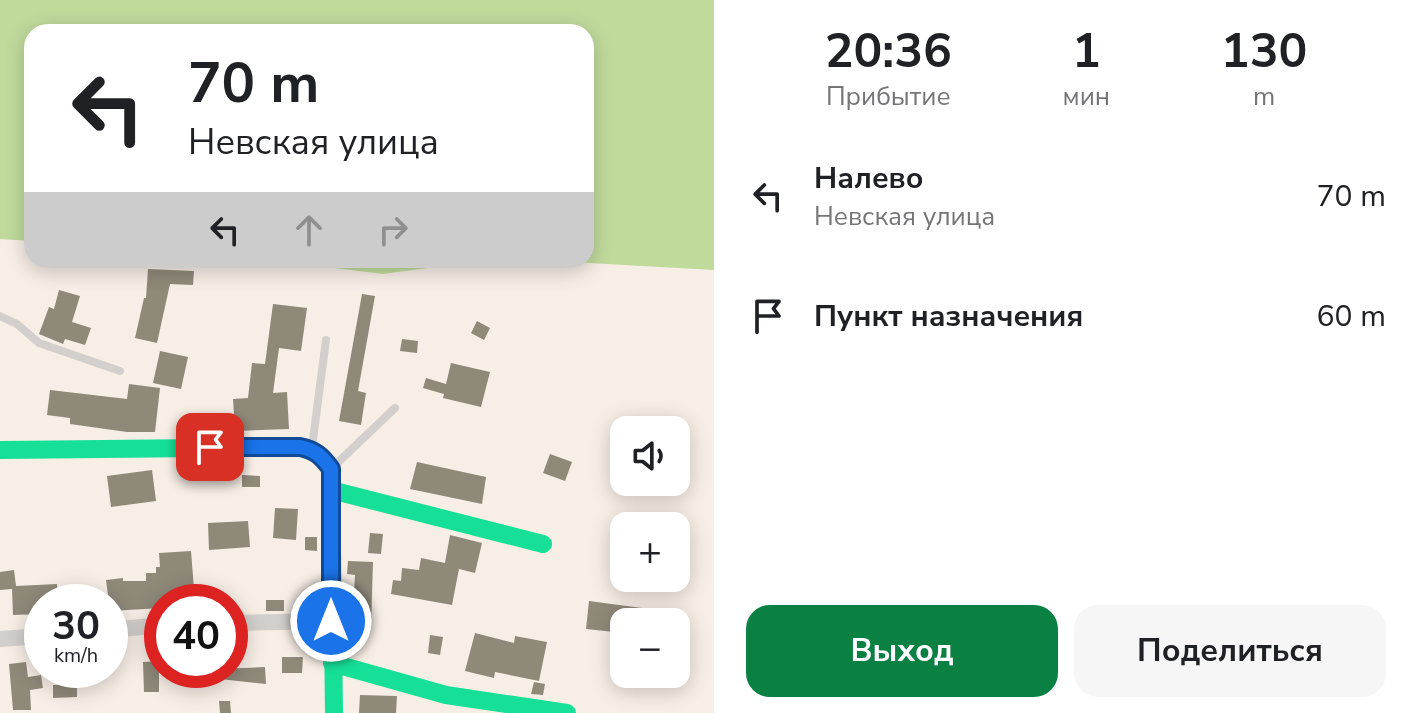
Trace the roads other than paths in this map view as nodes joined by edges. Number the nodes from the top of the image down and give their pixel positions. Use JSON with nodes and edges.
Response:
{"nodes":[{"id":1,"x":0,"y":316,"type":"edge"},
{"id":2,"x":326,"y":340,"type":"dead end"},
{"id":3,"x":120,"y":371,"type":"dead end"},
{"id":4,"x":395,"y":408,"type":"dead end"},
{"id":5,"x":312,"y":449,"type":"junction"},
{"id":6,"x":0,"y":450,"type":"edge"},
{"id":7,"x":331,"y":469,"type":"junction"},
{"id":8,"x":331,"y":490,"type":"junction"},
{"id":9,"x":543,"y":544,"type":"dead end"},
{"id":10,"x":331,"y":621,"type":"junction"},
{"id":11,"x":248,"y":623,"type":"edge"},
{"id":12,"x":24,"y":637,"type":"edge"},
{"id":13,"x":0,"y":639,"type":"edge"},
{"id":14,"x":332,"y":663,"type":"junction"},
{"id":15,"x":334,"y":713,"type":"edge"},
{"id":16,"x":567,"y":713,"type":"edge"}],
"edges":[{"from":1,"to":3,"type":"lane"},
{"from":2,"to":5,"type":"lane"},
{"from":4,"to":7,"type":"lane"},
{"from":5,"to":6,"type":"street"},
{"from":5,"to":7,"type":"street"},
{"from":7,"to":8,"type":"street"},
{"from":8,"to":9,"type":"street"},
{"from":8,"to":10,"type":"street"},
{"from":10,"to":11,"type":"street"},
{"from":10,"to":14,"type":"street"},
{"from":12,"to":13,"type":"street"},
{"from":14,"to":15,"type":"street"},
{"from":14,"to":16,"type":"street"}]}
